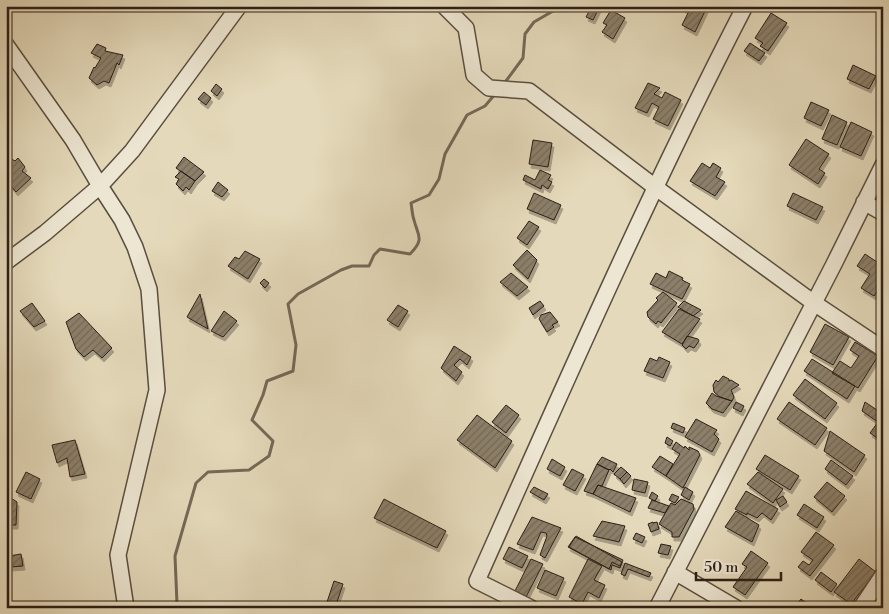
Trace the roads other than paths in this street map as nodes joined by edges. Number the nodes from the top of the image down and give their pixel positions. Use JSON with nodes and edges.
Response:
{"nodes":[{"id":1,"x":239,"y":6,"type":"edge"},
{"id":2,"x":444,"y":6,"type":"edge"},
{"id":3,"x":745,"y":6,"type":"edge"},
{"id":4,"x":6,"y":45,"type":"edge"},
{"id":5,"x":883,"y":165,"type":"edge"},
{"id":6,"x":100,"y":186,"type":"junction"},
{"id":7,"x":655,"y":187,"type":"junction"},
{"id":8,"x":864,"y":202,"type":"junction"},
{"id":9,"x":883,"y":212,"type":"edge"},
{"id":10,"x":6,"y":262,"type":"edge"},
{"id":11,"x":814,"y":303,"type":"junction"},
{"id":12,"x":883,"y":349,"type":"edge"},
{"id":13,"x":675,"y":572,"type":"junction"},
{"id":14,"x":883,"y":574,"type":"edge"},
{"id":15,"x":126,"y":608,"type":"edge"},
{"id":16,"x":531,"y":608,"type":"edge"},
{"id":17,"x":657,"y":608,"type":"edge"},
{"id":18,"x":736,"y":608,"type":"edge"},
{"id":19,"x":861,"y":608,"type":"edge"}],
"edges":[{"from":1,"to":6,"type":"street"},
{"from":2,"to":7,"type":"street"},
{"from":3,"to":7,"type":"street"},
{"from":4,"to":6,"type":"street"},
{"from":5,"to":8,"type":"street"},
{"from":6,"to":10,"type":"street"},
{"from":6,"to":15,"type":"street"},
{"from":7,"to":11,"type":"street"},
{"from":7,"to":16,"type":"street"},
{"from":8,"to":9,"type":"street"},
{"from":8,"to":11,"type":"street"},
{"from":11,"to":12,"type":"street"},
{"from":11,"to":13,"type":"street"},
{"from":13,"to":17,"type":"street"},
{"from":13,"to":18,"type":"street"},
{"from":14,"to":19,"type":"street"}]}
